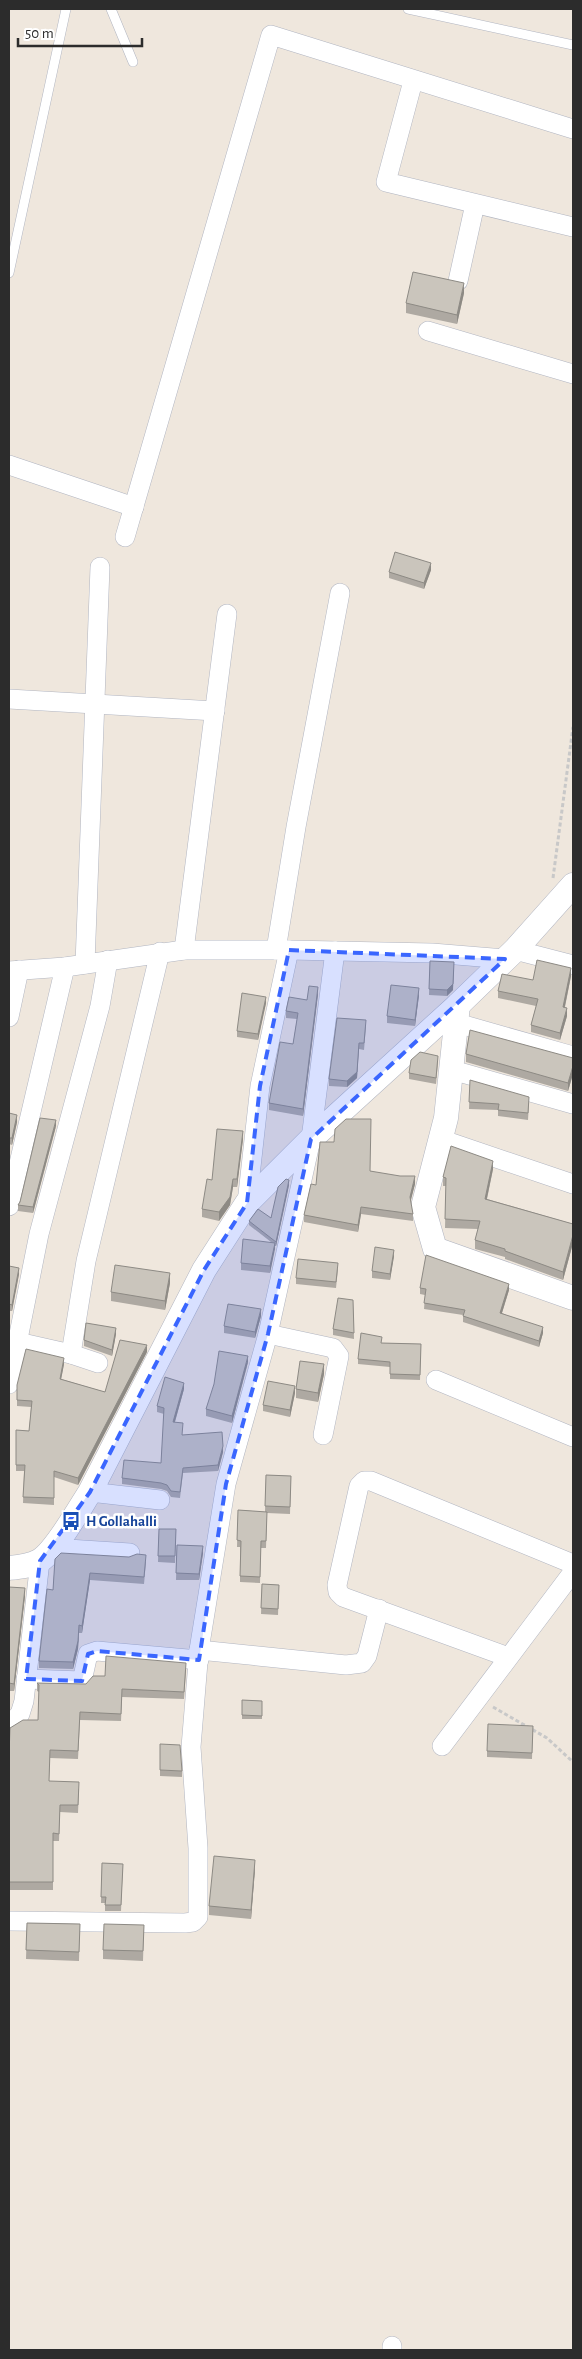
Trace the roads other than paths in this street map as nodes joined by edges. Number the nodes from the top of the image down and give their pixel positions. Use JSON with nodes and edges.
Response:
{"nodes":[{"id":1,"x":66,"y":9,"type":"edge"},
{"id":2,"x":111,"y":9,"type":"edge"},
{"id":3,"x":408,"y":9,"type":"edge"},
{"id":4,"x":573,"y":45,"type":"edge"},
{"id":5,"x":133,"y":62,"type":"dead end"},
{"id":6,"x":413,"y":81,"type":"junction"},
{"id":7,"x":573,"y":129,"type":"edge"},
{"id":8,"x":475,"y":204,"type":"junction"},
{"id":9,"x":573,"y":227,"type":"edge"},
{"id":10,"x":9,"y":274,"type":"edge"},
{"id":11,"x":458,"y":281,"type":"edge"},
{"id":12,"x":428,"y":331,"type":"dead end"},
{"id":13,"x":573,"y":374,"type":"edge"},
{"id":14,"x":9,"y":465,"type":"edge"},
{"id":15,"x":134,"y":507,"type":"junction"},
{"id":16,"x":125,"y":537,"type":"dead end"},
{"id":17,"x":100,"y":568,"type":"dead end"},
{"id":18,"x":340,"y":593,"type":"dead end"},
{"id":19,"x":227,"y":614,"type":"dead end"},
{"id":20,"x":9,"y":699,"type":"edge"},
{"id":21,"x":94,"y":704,"type":"junction"},
{"id":22,"x":215,"y":711,"type":"junction"},
{"id":23,"x":573,"y":885,"type":"edge"},
{"id":24,"x":184,"y":950,"type":"junction"},
{"id":25,"x":282,"y":950,"type":"junction"},
{"id":26,"x":335,"y":951,"type":"junction"},
{"id":27,"x":160,"y":952,"type":"junction"},
{"id":28,"x":510,"y":954,"type":"junction"},
{"id":29,"x":108,"y":960,"type":"junction"},
{"id":30,"x":85,"y":964,"type":"junction"},
{"id":31,"x":573,"y":965,"type":"edge"},
{"id":32,"x":65,"y":967,"type":"junction"},
{"id":33,"x":14,"y":970,"type":"edge"},
{"id":34,"x":457,"y":1014,"type":"junction"},
{"id":35,"x":9,"y":1016,"type":"edge"},
{"id":36,"x":573,"y":1056,"type":"edge"},
{"id":37,"x":452,"y":1070,"type":"junction"},
{"id":38,"x":573,"y":1104,"type":"edge"},
{"id":39,"x":311,"y":1138,"type":"junction"},
{"id":40,"x":440,"y":1139,"type":"junction"},
{"id":41,"x":573,"y":1184,"type":"edge"},
{"id":42,"x":247,"y":1203,"type":"junction"},
{"id":43,"x":9,"y":1206,"type":"edge"},
{"id":44,"x":573,"y":1298,"type":"edge"},
{"id":45,"x":268,"y":1334,"type":"junction"},
{"id":46,"x":13,"y":1341,"type":"edge"},
{"id":47,"x":71,"y":1354,"type":"junction"},
{"id":48,"x":98,"y":1363,"type":"dead end"},
{"id":49,"x":10,"y":1374,"type":"edge"},
{"id":50,"x":436,"y":1380,"type":"dead end"},
{"id":51,"x":323,"y":1434,"type":"dead end"},
{"id":52,"x":573,"y":1437,"type":"edge"},
{"id":53,"x":90,"y":1492,"type":"junction"},
{"id":54,"x":160,"y":1500,"type":"dead end"},
{"id":55,"x":130,"y":1553,"type":"dead end"},
{"id":56,"x":46,"y":1554,"type":"junction"},
{"id":57,"x":573,"y":1564,"type":"edge"},
{"id":58,"x":9,"y":1568,"type":"edge"},
{"id":59,"x":573,"y":1572,"type":"edge"},
{"id":60,"x":379,"y":1609,"type":"junction"},
{"id":61,"x":199,"y":1655,"type":"junction"},
{"id":62,"x":508,"y":1657,"type":"junction"},
{"id":63,"x":26,"y":1679,"type":"junction"},
{"id":64,"x":9,"y":1725,"type":"edge"},
{"id":65,"x":442,"y":1746,"type":"dead end"},
{"id":66,"x":9,"y":1921,"type":"edge"}],
"edges":[{"from":1,"to":10,"type":"lane"},
{"from":2,"to":5,"type":"lane"},
{"from":3,"to":4,"type":"lane"},
{"from":6,"to":7,"type":"street"},
{"from":6,"to":8,"type":"street"},
{"from":6,"to":15,"type":"street"},
{"from":8,"to":9,"type":"street"},
{"from":8,"to":11,"type":"street"},
{"from":12,"to":13,"type":"street"},
{"from":14,"to":15,"type":"street"},
{"from":15,"to":16,"type":"street"},
{"from":17,"to":21,"type":"street"},
{"from":18,"to":25,"type":"street"},
{"from":19,"to":22,"type":"street"},
{"from":20,"to":21,"type":"street"},
{"from":21,"to":22,"type":"street"},
{"from":21,"to":30,"type":"street"},
{"from":22,"to":24,"type":"street"},
{"from":23,"to":28,"type":"street"},
{"from":24,"to":25,"type":"street"},
{"from":24,"to":27,"type":"street"},
{"from":25,"to":26,"type":"street"},
{"from":25,"to":42,"type":"street"},
{"from":26,"to":28,"type":"street"},
{"from":26,"to":39,"type":"street"},
{"from":27,"to":29,"type":"street"},
{"from":27,"to":47,"type":"street"},
{"from":28,"to":31,"type":"street"},
{"from":28,"to":34,"type":"street"},
{"from":29,"to":30,"type":"street"},
{"from":29,"to":46,"type":"street"},
{"from":30,"to":32,"type":"street"},
{"from":32,"to":33,"type":"street"},
{"from":32,"to":43,"type":"street"},
{"from":33,"to":35,"type":"street"},
{"from":34,"to":36,"type":"street"},
{"from":34,"to":37,"type":"street"},
{"from":34,"to":39,"type":"street"},
{"from":37,"to":38,"type":"street"},
{"from":37,"to":40,"type":"street"},
{"from":39,"to":42,"type":"street"},
{"from":39,"to":45,"type":"street"},
{"from":40,"to":41,"type":"street"},
{"from":40,"to":44,"type":"street"},
{"from":42,"to":53,"type":"street"},
{"from":45,"to":51,"type":"street"},
{"from":45,"to":61,"type":"street"},
{"from":46,"to":47,"type":"street"},
{"from":46,"to":49,"type":"street"},
{"from":47,"to":48,"type":"street"},
{"from":50,"to":52,"type":"street"},
{"from":53,"to":54,"type":"street"},
{"from":53,"to":56,"type":"street"},
{"from":55,"to":56,"type":"street"},
{"from":56,"to":58,"type":"street"},
{"from":56,"to":63,"type":"street"},
{"from":57,"to":60,"type":"street"},
{"from":59,"to":62,"type":"street"},
{"from":60,"to":61,"type":"street"},
{"from":60,"to":62,"type":"street"},
{"from":61,"to":63,"type":"street"},
{"from":61,"to":66,"type":"street"},
{"from":62,"to":65,"type":"street"},
{"from":63,"to":64,"type":"street"}]}
